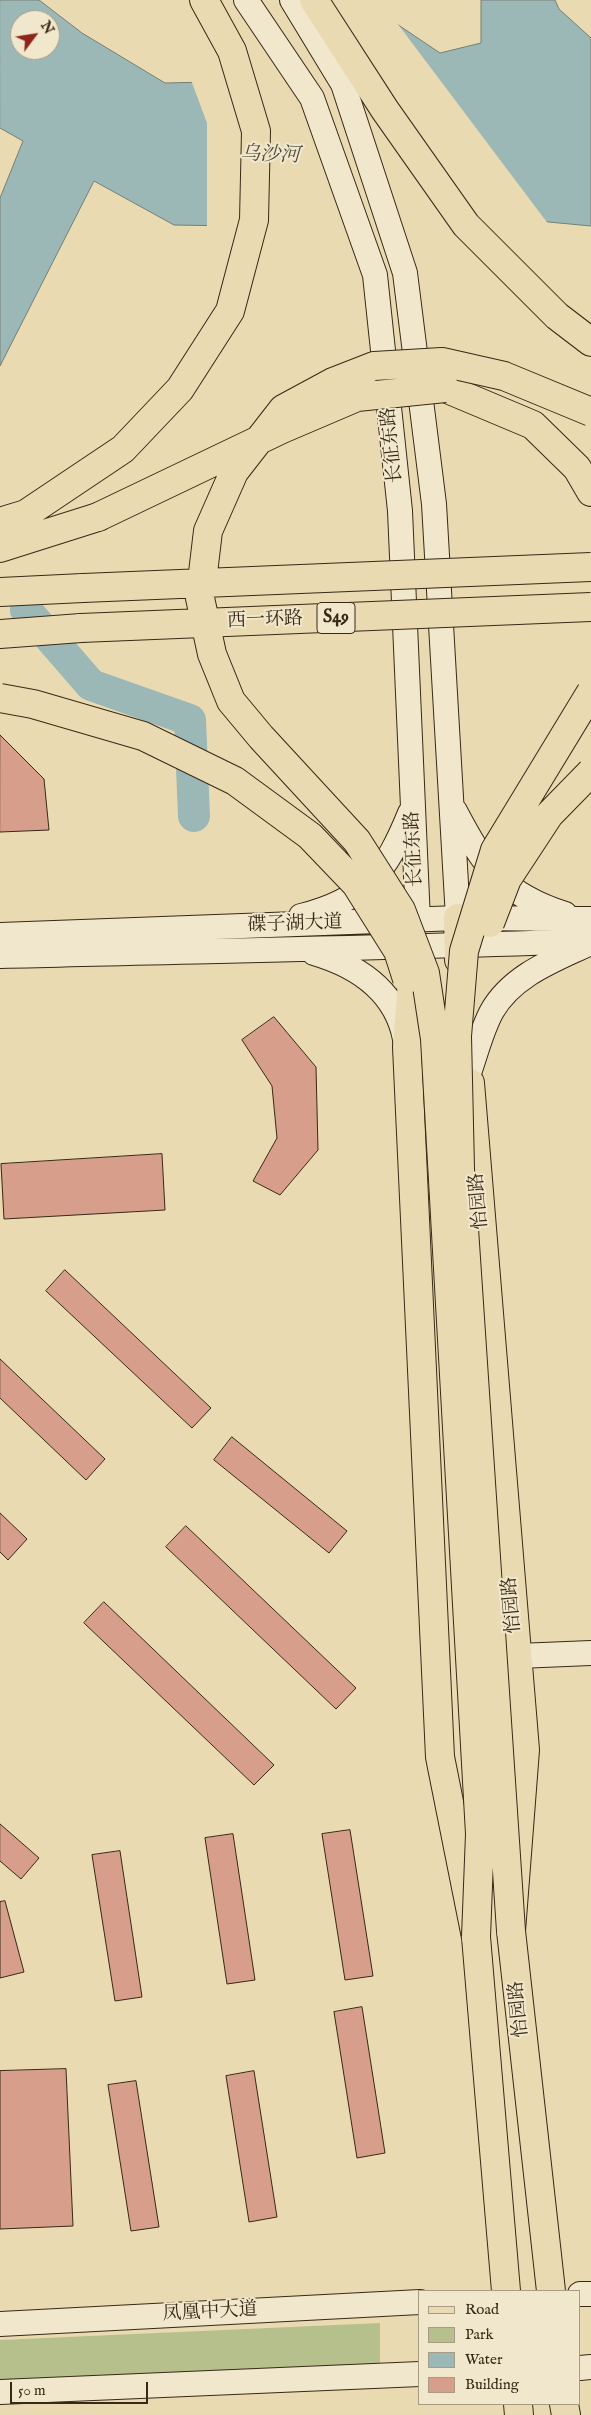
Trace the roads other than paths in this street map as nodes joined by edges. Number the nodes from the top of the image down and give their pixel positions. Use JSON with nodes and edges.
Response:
{"nodes":[{"id":1,"x":204,"y":0,"type":"edge"},
{"id":2,"x":246,"y":0,"type":"edge"},
{"id":3,"x":292,"y":0,"type":"edge"},
{"id":4,"x":314,"y":0,"type":"edge"},
{"id":5,"x":591,"y":342,"type":"edge"},
{"id":6,"x":591,"y":412,"type":"edge"},
{"id":7,"x":591,"y":492,"type":"edge"},
{"id":8,"x":0,"y":522,"type":"edge"},
{"id":9,"x":0,"y":548,"type":"edge"},
{"id":10,"x":591,"y":567,"type":"edge"},
{"id":11,"x":0,"y":592,"type":"edge"},
{"id":12,"x":591,"y":607,"type":"edge"},
{"id":13,"x":0,"y":634,"type":"edge"},
{"id":14,"x":591,"y":692,"type":"edge"},
{"id":15,"x":0,"y":698,"type":"edge"},
{"id":16,"x":591,"y":772,"type":"edge"},
{"id":17,"x":452,"y":804,"type":"junction"},
{"id":18,"x":413,"y":806,"type":"junction"},
{"id":19,"x":458,"y":918,"type":"junction"},
{"id":20,"x":586,"y":919,"type":"edge"},
{"id":21,"x":418,"y":920,"type":"junction"},
{"id":22,"x":266,"y":926,"type":"junction"},
{"id":23,"x":0,"y":934,"type":"edge"},
{"id":24,"x":591,"y":942,"type":"edge"},
{"id":25,"x":458,"y":946,"type":"junction"},
{"id":26,"x":295,"y":948,"type":"junction"},
{"id":27,"x":414,"y":948,"type":"junction"},
{"id":28,"x":0,"y":956,"type":"edge"},
{"id":29,"x":407,"y":1047,"type":"junction"},
{"id":30,"x":469,"y":1073,"type":"junction"},
{"id":31,"x":440,"y":1149,"type":"junction"},
{"id":32,"x":460,"y":1169,"type":"junction"},
{"id":33,"x":591,"y":1652,"type":"edge"},
{"id":34,"x":518,"y":1656,"type":"junction"},
{"id":35,"x":511,"y":1931,"type":"junction"},
{"id":36,"x":476,"y":1937,"type":"junction"},
{"id":37,"x":506,"y":2290,"type":"edge"},
{"id":38,"x":552,"y":2290,"type":"edge"},
{"id":39,"x":418,"y":2302,"type":"edge"},
{"id":40,"x":0,"y":2324,"type":"edge"},
{"id":41,"x":418,"y":2374,"type":"edge"},
{"id":42,"x":0,"y":2392,"type":"edge"}],
"edges":[{"from":1,"to":8,"type":"main road"},
{"from":2,"to":18,"type":"main road","name":"长征东路"},
{"from":3,"to":17,"type":"main road","name":"长征东路"},
{"from":4,"to":5,"type":"main road"},
{"from":6,"to":31,"type":"main road","bridge":true},
{"from":7,"to":9,"type":"main road","bridge":true},
{"from":10,"to":11,"type":"main road","number":"S49","bridge":true},
{"from":12,"to":13,"type":"main road","name":"西一环路","number":"S49","bridge":true},
{"from":14,"to":32,"type":"main road","bridge":true},
{"from":15,"to":31,"type":"main road","bridge":true},
{"from":16,"to":32,"type":"main road","bridge":true},
{"from":17,"to":19,"type":"main road","name":"长征东路"},
{"from":17,"to":20,"type":"main road"},
{"from":18,"to":21,"type":"main road","name":"长征东路"},
{"from":18,"to":22,"type":"main road"},
{"from":19,"to":20,"type":"main road","name":"碟子湖大道"},
{"from":19,"to":21,"type":"main road","name":"碟子湖大道"},
{"from":19,"to":25,"type":"main road","name":"怡园路"},
{"from":21,"to":22,"type":"main road","name":"碟子湖大道"},
{"from":21,"to":27,"type":"main road","name":"怡园路"},
{"from":22,"to":23,"type":"main road","name":"碟子湖大道"},
{"from":24,"to":25,"type":"main road","name":"碟子湖大道"},
{"from":24,"to":30,"type":"main road"},
{"from":25,"to":27,"type":"main road","name":"碟子湖大道"},
{"from":25,"to":30,"type":"main road","name":"怡园路"},
{"from":26,"to":27,"type":"main road","name":"碟子湖大道"},
{"from":26,"to":28,"type":"main road","name":"碟子湖大道"},
{"from":26,"to":29,"type":"main road"},
{"from":27,"to":29,"type":"main road","name":"怡园路"},
{"from":29,"to":36,"type":"main road","name":"怡园路"},
{"from":30,"to":34,"type":"main road","name":"怡园路"},
{"from":31,"to":36,"type":"main road","bridge":true},
{"from":32,"to":35,"type":"main road","bridge":true},
{"from":33,"to":34,"type":"main road"},
{"from":34,"to":35,"type":"main road","name":"怡园路"},
{"from":35,"to":38,"type":"main road","name":"怡园路"},
{"from":36,"to":37,"type":"main road","name":"怡园路"},
{"from":39,"to":40,"type":"main road","name":"凤凰中大道"},
{"from":41,"to":42,"type":"main road"}]}
